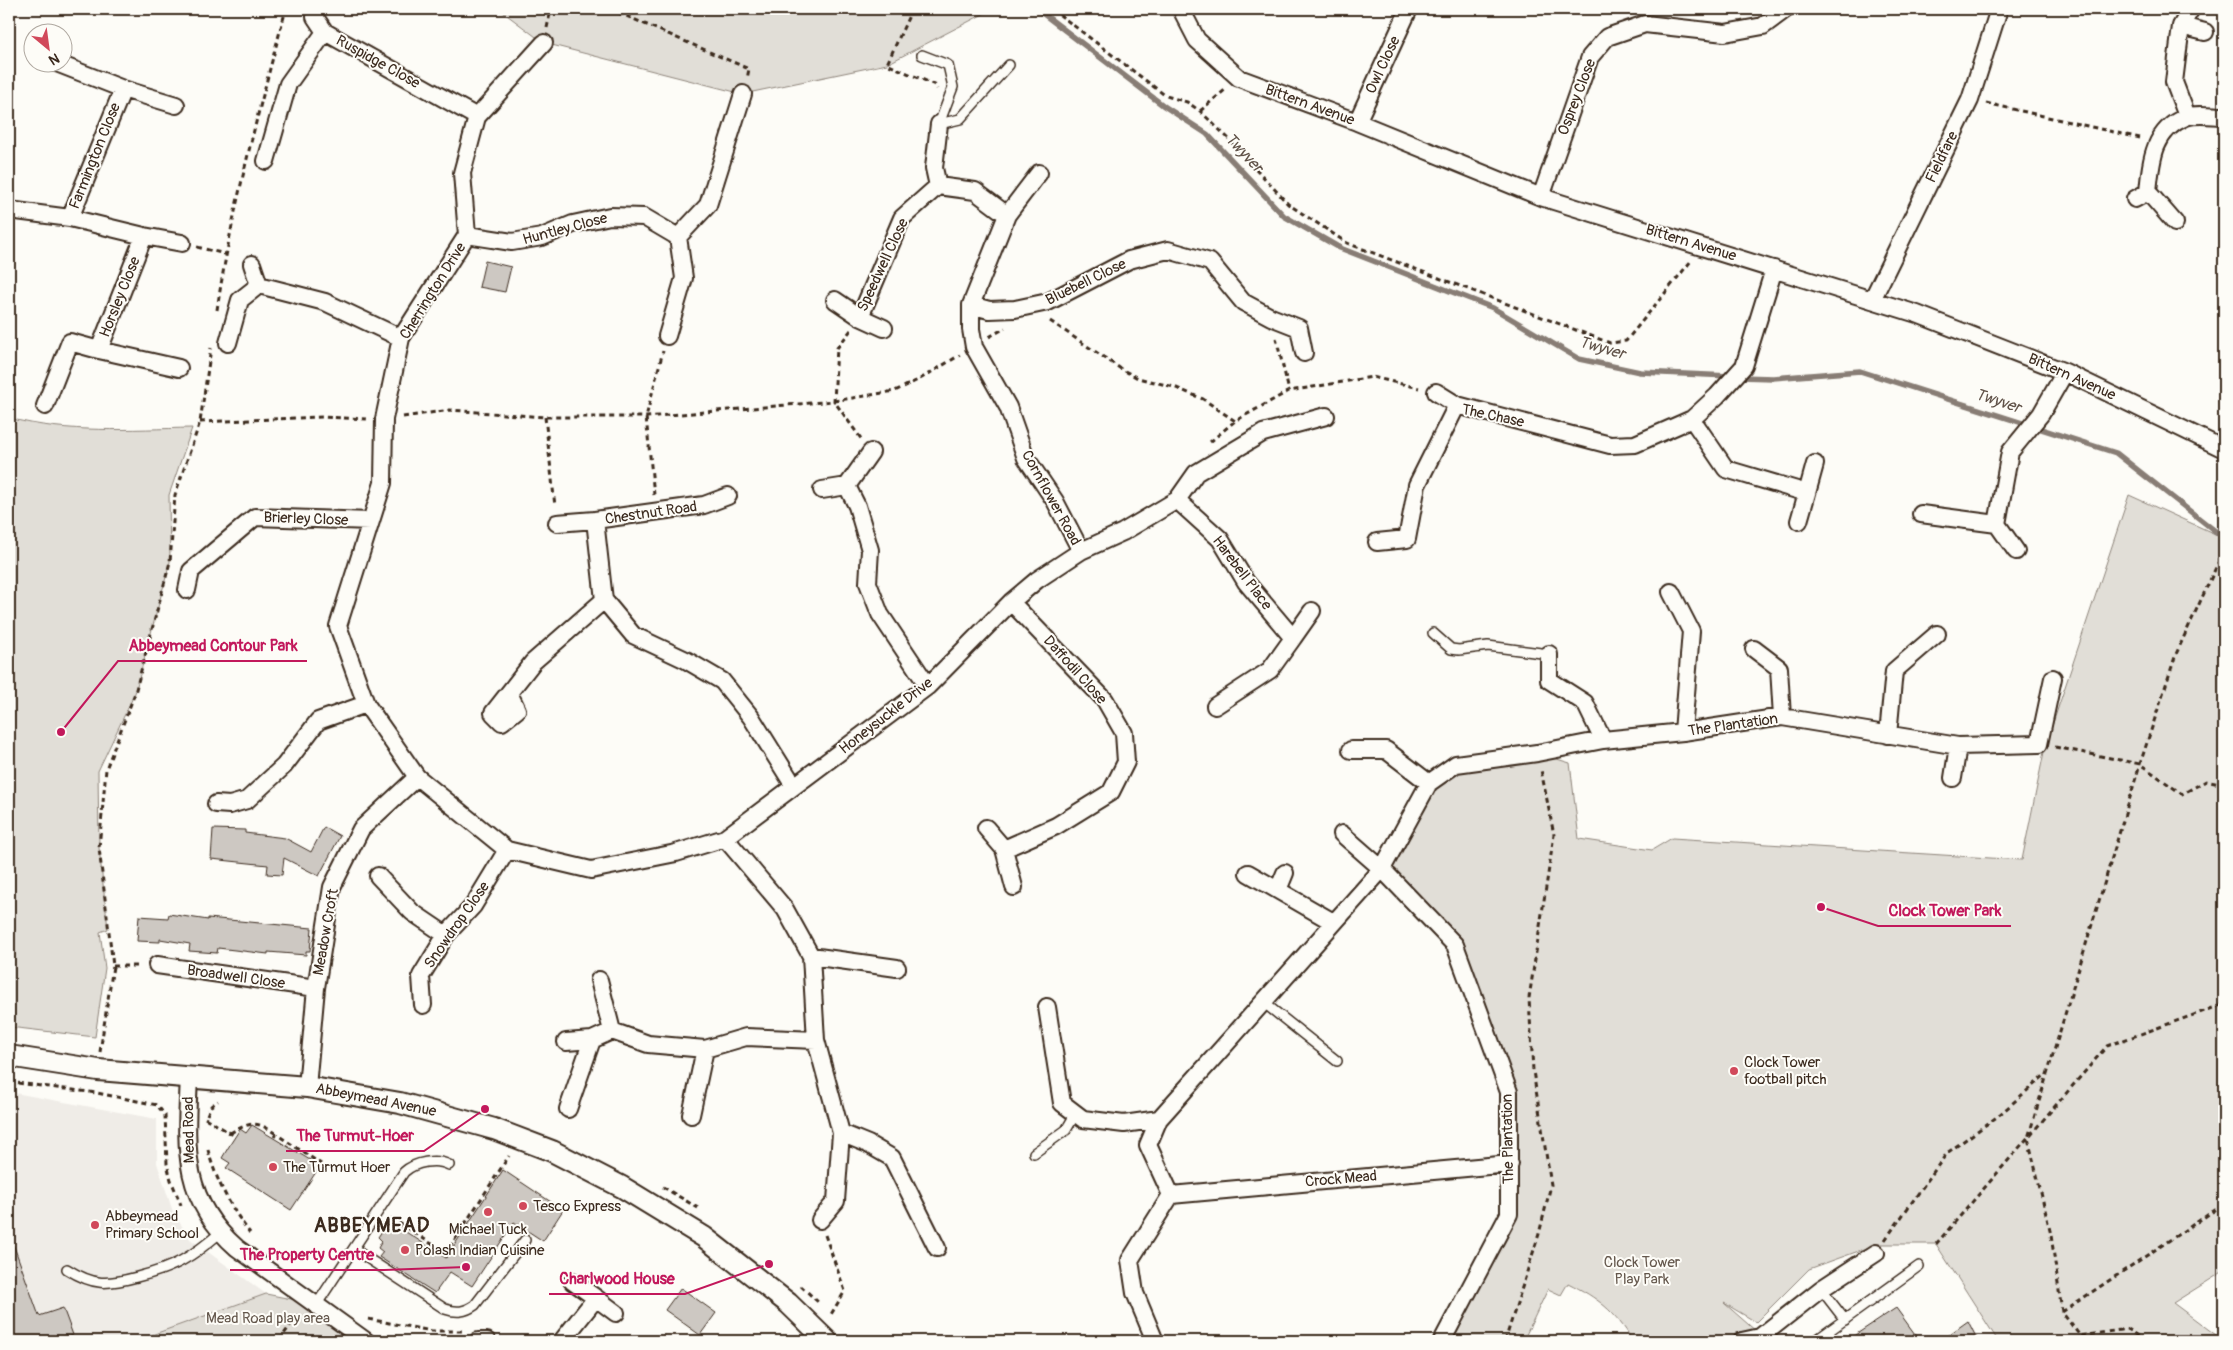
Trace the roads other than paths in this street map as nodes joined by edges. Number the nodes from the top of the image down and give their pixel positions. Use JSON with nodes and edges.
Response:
{"nodes":[{"id":1,"x":1184,"y":9,"type":"edge"},
{"id":2,"x":1409,"y":9,"type":"edge"},
{"id":3,"x":1786,"y":9,"type":"edge"},
{"id":4,"x":1999,"y":9,"type":"edge"},
{"id":5,"x":2191,"y":9,"type":"edge"},
{"id":6,"x":315,"y":17,"type":"dead end"},
{"id":7,"x":2181,"y":26,"type":"junction"},
{"id":8,"x":325,"y":32,"type":"junction"},
{"id":9,"x":2205,"y":32,"type":"dead end"},
{"id":10,"x":544,"y":43,"type":"dead end"},
{"id":11,"x":922,"y":55,"type":"dead end"},
{"id":12,"x":1009,"y":65,"type":"dead end"},
{"id":13,"x":72,"y":69,"type":"edge"},
{"id":14,"x":123,"y":89,"type":"junction"},
{"id":15,"x":743,"y":94,"type":"dead end"},
{"id":16,"x":176,"y":105,"type":"dead end"},
{"id":17,"x":2187,"y":116,"type":"junction"},
{"id":18,"x":2224,"y":116,"type":"edge"},
{"id":19,"x":478,"y":117,"type":"junction"},
{"id":20,"x":1357,"y":122,"type":"junction"},
{"id":21,"x":939,"y":124,"type":"junction"},
{"id":22,"x":266,"y":161,"type":"dead end"},
{"id":23,"x":1039,"y":173,"type":"dead end"},
{"id":24,"x":938,"y":186,"type":"junction"},
{"id":25,"x":1541,"y":197,"type":"junction"},
{"id":26,"x":9,"y":210,"type":"edge"},
{"id":27,"x":1007,"y":215,"type":"junction"},
{"id":28,"x":70,"y":218,"type":"junction"},
{"id":29,"x":2175,"y":223,"type":"dead end"},
{"id":30,"x":467,"y":235,"type":"junction"},
{"id":31,"x":144,"y":236,"type":"junction"},
{"id":32,"x":678,"y":237,"type":"junction"},
{"id":33,"x":182,"y":243,"type":"road end"},
{"id":34,"x":252,"y":264,"type":"dead end"},
{"id":35,"x":1774,"y":269,"type":"junction"},
{"id":36,"x":259,"y":285,"type":"junction"},
{"id":37,"x":836,"y":300,"type":"dead end"},
{"id":38,"x":1872,"y":300,"type":"junction"},
{"id":39,"x":971,"y":305,"type":"junction"},
{"id":40,"x":860,"y":317,"type":"junction"},
{"id":41,"x":884,"y":328,"type":"dead end"},
{"id":42,"x":667,"y":336,"type":"road end"},
{"id":43,"x":402,"y":338,"type":"junction"},
{"id":44,"x":220,"y":343,"type":"road end"},
{"id":45,"x":99,"y":350,"type":"junction"},
{"id":46,"x":1304,"y":353,"type":"dead end"},
{"id":47,"x":179,"y":368,"type":"dead end"},
{"id":48,"x":2065,"y":372,"type":"junction"},
{"id":49,"x":1436,"y":392,"type":"dead end"},
{"id":50,"x":1457,"y":405,"type":"junction"},
{"id":51,"x":45,"y":406,"type":"dead end"},
{"id":52,"x":1326,"y":416,"type":"dead end"},
{"id":53,"x":1692,"y":418,"type":"junction"},
{"id":54,"x":2224,"y":449,"type":"edge"},
{"id":55,"x":870,"y":452,"type":"road end"},
{"id":56,"x":1815,"y":464,"type":"dead end"},
{"id":57,"x":847,"y":486,"type":"junction"},
{"id":58,"x":822,"y":490,"type":"dead end"},
{"id":59,"x":1807,"y":493,"type":"junction"},
{"id":60,"x":728,"y":496,"type":"dead end"},
{"id":61,"x":1177,"y":500,"type":"junction"},
{"id":62,"x":1921,"y":514,"type":"dead end"},
{"id":63,"x":372,"y":520,"type":"junction"},
{"id":64,"x":595,"y":520,"type":"junction"},
{"id":65,"x":1799,"y":521,"type":"dead end"},
{"id":66,"x":557,"y":523,"type":"road end"},
{"id":67,"x":1997,"y":524,"type":"junction"},
{"id":68,"x":1377,"y":542,"type":"dead end"},
{"id":69,"x":1081,"y":551,"type":"junction"},
{"id":70,"x":2016,"y":551,"type":"dead end"},
{"id":71,"x":187,"y":590,"type":"dead end"},
{"id":72,"x":1671,"y":592,"type":"dead end"},
{"id":73,"x":604,"y":600,"type":"junction"},
{"id":74,"x":1011,"y":602,"type":"junction"},
{"id":75,"x":1312,"y":611,"type":"dead end"},
{"id":76,"x":1433,"y":633,"type":"dead end"},
{"id":77,"x":1937,"y":634,"type":"dead end"},
{"id":78,"x":1293,"y":638,"type":"junction"},
{"id":79,"x":1754,"y":649,"type":"dead end"},
{"id":80,"x":1548,"y":654,"type":"joint"},
{"id":81,"x":2054,"y":678,"type":"dead end"},
{"id":82,"x":928,"y":686,"type":"junction"},
{"id":83,"x":366,"y":704,"type":"junction"},
{"id":84,"x":1215,"y":706,"type":"dead end"},
{"id":85,"x":493,"y":713,"type":"dead end"},
{"id":86,"x":1782,"y":717,"type":"junction"},
{"id":87,"x":1683,"y":732,"type":"junction"},
{"id":88,"x":1888,"y":734,"type":"junction"},
{"id":89,"x":1603,"y":740,"type":"junction"},
{"id":90,"x":1958,"y":746,"type":"junction"},
{"id":91,"x":1351,"y":750,"type":"dead end"},
{"id":92,"x":417,"y":777,"type":"junction"},
{"id":93,"x":1953,"y":778,"type":"dead end"},
{"id":94,"x":1429,"y":783,"type":"junction"},
{"id":95,"x":794,"y":786,"type":"junction"},
{"id":96,"x":216,"y":804,"type":"dead end"},
{"id":97,"x":986,"y":828,"type":"dead end"},
{"id":98,"x":1342,"y":834,"type":"dead end"},
{"id":99,"x":725,"y":838,"type":"junction"},
{"id":100,"x":1004,"y":849,"type":"junction"},
{"id":101,"x":507,"y":850,"type":"junction"},
{"id":102,"x":1382,"y":869,"type":"junction"},
{"id":103,"x":1285,"y":872,"type":"dead end"},
{"id":104,"x":1248,"y":873,"type":"dead end"},
{"id":105,"x":378,"y":876,"type":"dead end"},
{"id":106,"x":1014,"y":887,"type":"dead end"},
{"id":107,"x":1278,"y":890,"type":"junction"},
{"id":108,"x":1333,"y":922,"type":"junction"},
{"id":109,"x":446,"y":935,"type":"junction"},
{"id":110,"x":811,"y":956,"type":"junction"},
{"id":111,"x":156,"y":966,"type":"road end"},
{"id":112,"x":897,"y":968,"type":"dead end"},
{"id":113,"x":599,"y":980,"type":"dead end"},
{"id":114,"x":316,"y":988,"type":"junction"},
{"id":115,"x":1262,"y":1002,"type":"junction"},
{"id":116,"x":423,"y":1005,"type":"dead end"},
{"id":117,"x":1047,"y":1007,"type":"dead end"},
{"id":118,"x":612,"y":1031,"type":"junction"},
{"id":119,"x":592,"y":1040,"type":"junction"},
{"id":120,"x":816,"y":1040,"type":"junction"},
{"id":121,"x":566,"y":1042,"type":"dead end"},
{"id":122,"x":705,"y":1049,"type":"junction"},
{"id":123,"x":9,"y":1056,"type":"edge"},
{"id":124,"x":1337,"y":1061,"type":"dead end"},
{"id":125,"x":189,"y":1076,"type":"junction"},
{"id":126,"x":307,"y":1086,"type":"junction"},
{"id":127,"x":568,"y":1109,"type":"dead end"},
{"id":128,"x":1076,"y":1113,"type":"junction"},
{"id":129,"x":691,"y":1115,"type":"dead end"},
{"id":130,"x":1159,"y":1119,"type":"junction"},
{"id":131,"x":841,"y":1133,"type":"junction"},
{"id":132,"x":1034,"y":1153,"type":"dead end"},
{"id":133,"x":1510,"y":1164,"type":"junction"},
{"id":134,"x":449,"y":1165,"type":"dead end"},
{"id":135,"x":1171,"y":1195,"type":"junction"},
{"id":136,"x":820,"y":1220,"type":"road end"},
{"id":137,"x":221,"y":1232,"type":"junction"},
{"id":138,"x":525,"y":1240,"type":"dead end"},
{"id":139,"x":937,"y":1248,"type":"dead end"},
{"id":140,"x":354,"y":1250,"type":"junction"},
{"id":141,"x":1876,"y":1253,"type":"road end"},
{"id":142,"x":1919,"y":1266,"type":"dead end"},
{"id":143,"x":67,"y":1269,"type":"dead end"},
{"id":144,"x":572,"y":1281,"type":"dead end"},
{"id":145,"x":1821,"y":1289,"type":"junction"},
{"id":146,"x":596,"y":1298,"type":"junction"},
{"id":147,"x":317,"y":1304,"type":"junction"},
{"id":148,"x":616,"y":1313,"type":"dead end"},
{"id":149,"x":1845,"y":1320,"type":"junction"},
{"id":150,"x":822,"y":1335,"type":"edge"},
{"id":151,"x":366,"y":1341,"type":"edge"},
{"id":152,"x":479,"y":1341,"type":"edge"},
{"id":153,"x":487,"y":1341,"type":"edge"},
{"id":154,"x":562,"y":1341,"type":"edge"},
{"id":155,"x":1156,"y":1341,"type":"edge"},
{"id":156,"x":1442,"y":1341,"type":"edge"},
{"id":157,"x":1742,"y":1341,"type":"edge"},
{"id":158,"x":1815,"y":1341,"type":"edge"}],
"edges":[{"from":1,"to":20,"type":"street","name":"Bittern Avenue"},
{"from":2,"to":20,"type":"street","name":"Owl Close"},
{"from":3,"to":25,"type":"street","name":"Osprey Close"},
{"from":4,"to":38,"type":"street","name":"Fieldfare"},
{"from":5,"to":7,"type":"street"},
{"from":6,"to":8,"type":"street"},
{"from":7,"to":9,"type":"street"},
{"from":7,"to":17,"type":"street"},
{"from":8,"to":19,"type":"street","name":"Ruspidge Close"},
{"from":8,"to":22,"type":"street","name":"Ruspidge Close"},
{"from":10,"to":19,"type":"street","name":"Cherrington Drive"},
{"from":11,"to":21,"type":"lane"},
{"from":12,"to":21,"type":"lane"},
{"from":13,"to":14,"type":"street"},
{"from":14,"to":16,"type":"street","name":"Farmington Close"},
{"from":14,"to":28,"type":"street","name":"Farmington Close"},
{"from":15,"to":32,"type":"street"},
{"from":17,"to":18,"type":"street"},
{"from":17,"to":29,"type":"street"},
{"from":19,"to":30,"type":"street","name":"Cherrington Drive"},
{"from":20,"to":25,"type":"street","name":"Bittern Avenue"},
{"from":21,"to":24,"type":"street"},
{"from":23,"to":27,"type":"street","name":"Cornflower Road"},
{"from":24,"to":27,"type":"street"},
{"from":24,"to":40,"type":"street","name":"Speedwell Close"},
{"from":25,"to":35,"type":"street","name":"Bittern Avenue"},
{"from":26,"to":28,"type":"street"},
{"from":27,"to":39,"type":"street","name":"Cornflower Road"},
{"from":28,"to":31,"type":"street"},
{"from":30,"to":32,"type":"street","name":"Huntley Close"},
{"from":30,"to":43,"type":"street","name":"Cherrington Drive"},
{"from":31,"to":33,"type":"street"},
{"from":31,"to":45,"type":"street","name":"Horsley Close"},
{"from":32,"to":42,"type":"street"},
{"from":34,"to":36,"type":"street"},
{"from":35,"to":38,"type":"street","name":"Bittern Avenue"},
{"from":35,"to":53,"type":"street","name":"The Chase"},
{"from":36,"to":43,"type":"street"},
{"from":36,"to":44,"type":"street"},
{"from":37,"to":40,"type":"street","name":"Speedwell Close"},
{"from":38,"to":48,"type":"street","name":"Bittern Avenue"},
{"from":39,"to":46,"type":"street","name":"Bluebell Close"},
{"from":39,"to":69,"type":"street","name":"Cornflower Road"},
{"from":40,"to":41,"type":"street"},
{"from":43,"to":63,"type":"street","name":"Cherrington Drive"},
{"from":45,"to":47,"type":"street"},
{"from":45,"to":51,"type":"street","name":"Horsley Close"},
{"from":48,"to":54,"type":"street","name":"Bittern Avenue"},
{"from":48,"to":67,"type":"street"},
{"from":49,"to":50,"type":"street"},
{"from":50,"to":53,"type":"street","name":"The Chase"},
{"from":50,"to":68,"type":"street","name":"The Chase"},
{"from":52,"to":61,"type":"street","name":"Honeysuckle Drive"},
{"from":53,"to":59,"type":"street"},
{"from":55,"to":57,"type":"street"},
{"from":56,"to":59,"type":"street"},
{"from":57,"to":58,"type":"street"},
{"from":57,"to":82,"type":"street"},
{"from":59,"to":65,"type":"street"},
{"from":60,"to":64,"type":"street","name":"Chestnut Road"},
{"from":61,"to":69,"type":"street","name":"Honeysuckle Drive"},
{"from":61,"to":78,"type":"street","name":"Harebell Place"},
{"from":62,"to":67,"type":"street"},
{"from":63,"to":71,"type":"street","name":"Brierley Close"},
{"from":63,"to":83,"type":"street","name":"Cherrington Drive"},
{"from":64,"to":66,"type":"street"},
{"from":64,"to":73,"type":"street","name":"Chestnut Road"},
{"from":67,"to":70,"type":"street"},
{"from":69,"to":74,"type":"street","name":"Honeysuckle Drive"},
{"from":72,"to":87,"type":"street"},
{"from":73,"to":85,"type":"street"},
{"from":73,"to":95,"type":"street"},
{"from":74,"to":82,"type":"street","name":"Honeysuckle Drive"},
{"from":74,"to":100,"type":"street","name":"Daffodil Close"},
{"from":75,"to":78,"type":"street"},
{"from":76,"to":80,"type":"lane"},
{"from":77,"to":88,"type":"street"},
{"from":78,"to":84,"type":"street"},
{"from":79,"to":86,"type":"street"},
{"from":80,"to":89,"type":"street"},
{"from":81,"to":90,"type":"street","name":"The Plantation"},
{"from":82,"to":95,"type":"street","name":"Honeysuckle Drive"},
{"from":83,"to":92,"type":"street","name":"Cherrington Drive"},
{"from":83,"to":96,"type":"street"},
{"from":86,"to":87,"type":"street","name":"The Plantation"},
{"from":86,"to":88,"type":"street","name":"The Plantation"},
{"from":87,"to":89,"type":"street","name":"The Plantation"},
{"from":88,"to":90,"type":"street","name":"The Plantation"},
{"from":89,"to":94,"type":"street","name":"The Plantation"},
{"from":90,"to":93,"type":"street"},
{"from":91,"to":94,"type":"street"},
{"from":92,"to":101,"type":"street","name":"Honeysuckle Drive"},
{"from":92,"to":114,"type":"street","name":"Meadow Croft"},
{"from":94,"to":102,"type":"street","name":"The Plantation"},
{"from":95,"to":99,"type":"street","name":"Honeysuckle Drive"},
{"from":97,"to":100,"type":"street"},
{"from":98,"to":102,"type":"street"},
{"from":99,"to":101,"type":"street","name":"Honeysuckle Drive"},
{"from":99,"to":110,"type":"street"},
{"from":100,"to":106,"type":"street"},
{"from":101,"to":109,"type":"street","name":"Snowdrop Close"},
{"from":102,"to":108,"type":"street","name":"The Plantation"},
{"from":102,"to":133,"type":"street","name":"The Plantation"},
{"from":103,"to":107,"type":"street"},
{"from":104,"to":107,"type":"street"},
{"from":105,"to":109,"type":"street"},
{"from":107,"to":108,"type":"street"},
{"from":108,"to":115,"type":"street","name":"The Plantation"},
{"from":109,"to":116,"type":"street","name":"Snowdrop Close"},
{"from":110,"to":112,"type":"street"},
{"from":110,"to":120,"type":"street"},
{"from":111,"to":114,"type":"street","name":"Broadwell Close"},
{"from":113,"to":118,"type":"street"},
{"from":114,"to":126,"type":"street","name":"Meadow Croft"},
{"from":115,"to":124,"type":"lane"},
{"from":115,"to":130,"type":"street","name":"The Plantation"},
{"from":117,"to":128,"type":"street"},
{"from":118,"to":119,"type":"street"},
{"from":118,"to":122,"type":"street"},
{"from":119,"to":121,"type":"street"},
{"from":119,"to":127,"type":"street"},
{"from":120,"to":122,"type":"street"},
{"from":120,"to":131,"type":"street"},
{"from":122,"to":129,"type":"street"},
{"from":123,"to":125,"type":"street","name":"Abbeymead Avenue"},
{"from":125,"to":126,"type":"street","name":"Abbeymead Avenue"},
{"from":125,"to":137,"type":"street","name":"Mead Road"},
{"from":126,"to":150,"type":"street","name":"Abbeymead Avenue"},
{"from":128,"to":130,"type":"street"},
{"from":128,"to":132,"type":"lane"},
{"from":130,"to":135,"type":"street","name":"The Plantation"},
{"from":131,"to":136,"type":"street"},
{"from":131,"to":139,"type":"street"},
{"from":133,"to":135,"type":"street","name":"Crock Mead"},
{"from":133,"to":156,"type":"street","name":"The Plantation"},
{"from":134,"to":140,"type":"lane"},
{"from":135,"to":155,"type":"street"},
{"from":137,"to":143,"type":"lane"},
{"from":137,"to":147,"type":"street","name":"Mead Road"},
{"from":138,"to":140,"type":"lane"},
{"from":140,"to":147,"type":"lane"},
{"from":141,"to":145,"type":"street"},
{"from":142,"to":149,"type":"lane"},
{"from":144,"to":146,"type":"street"},
{"from":145,"to":149,"type":"lane"},
{"from":145,"to":157,"type":"street"},
{"from":146,"to":148,"type":"street"},
{"from":146,"to":154,"type":"street"},
{"from":147,"to":151,"type":"street","name":"Mead Road"},
{"from":149,"to":158,"type":"lane"},
{"from":152,"to":153,"type":"street"}]}
